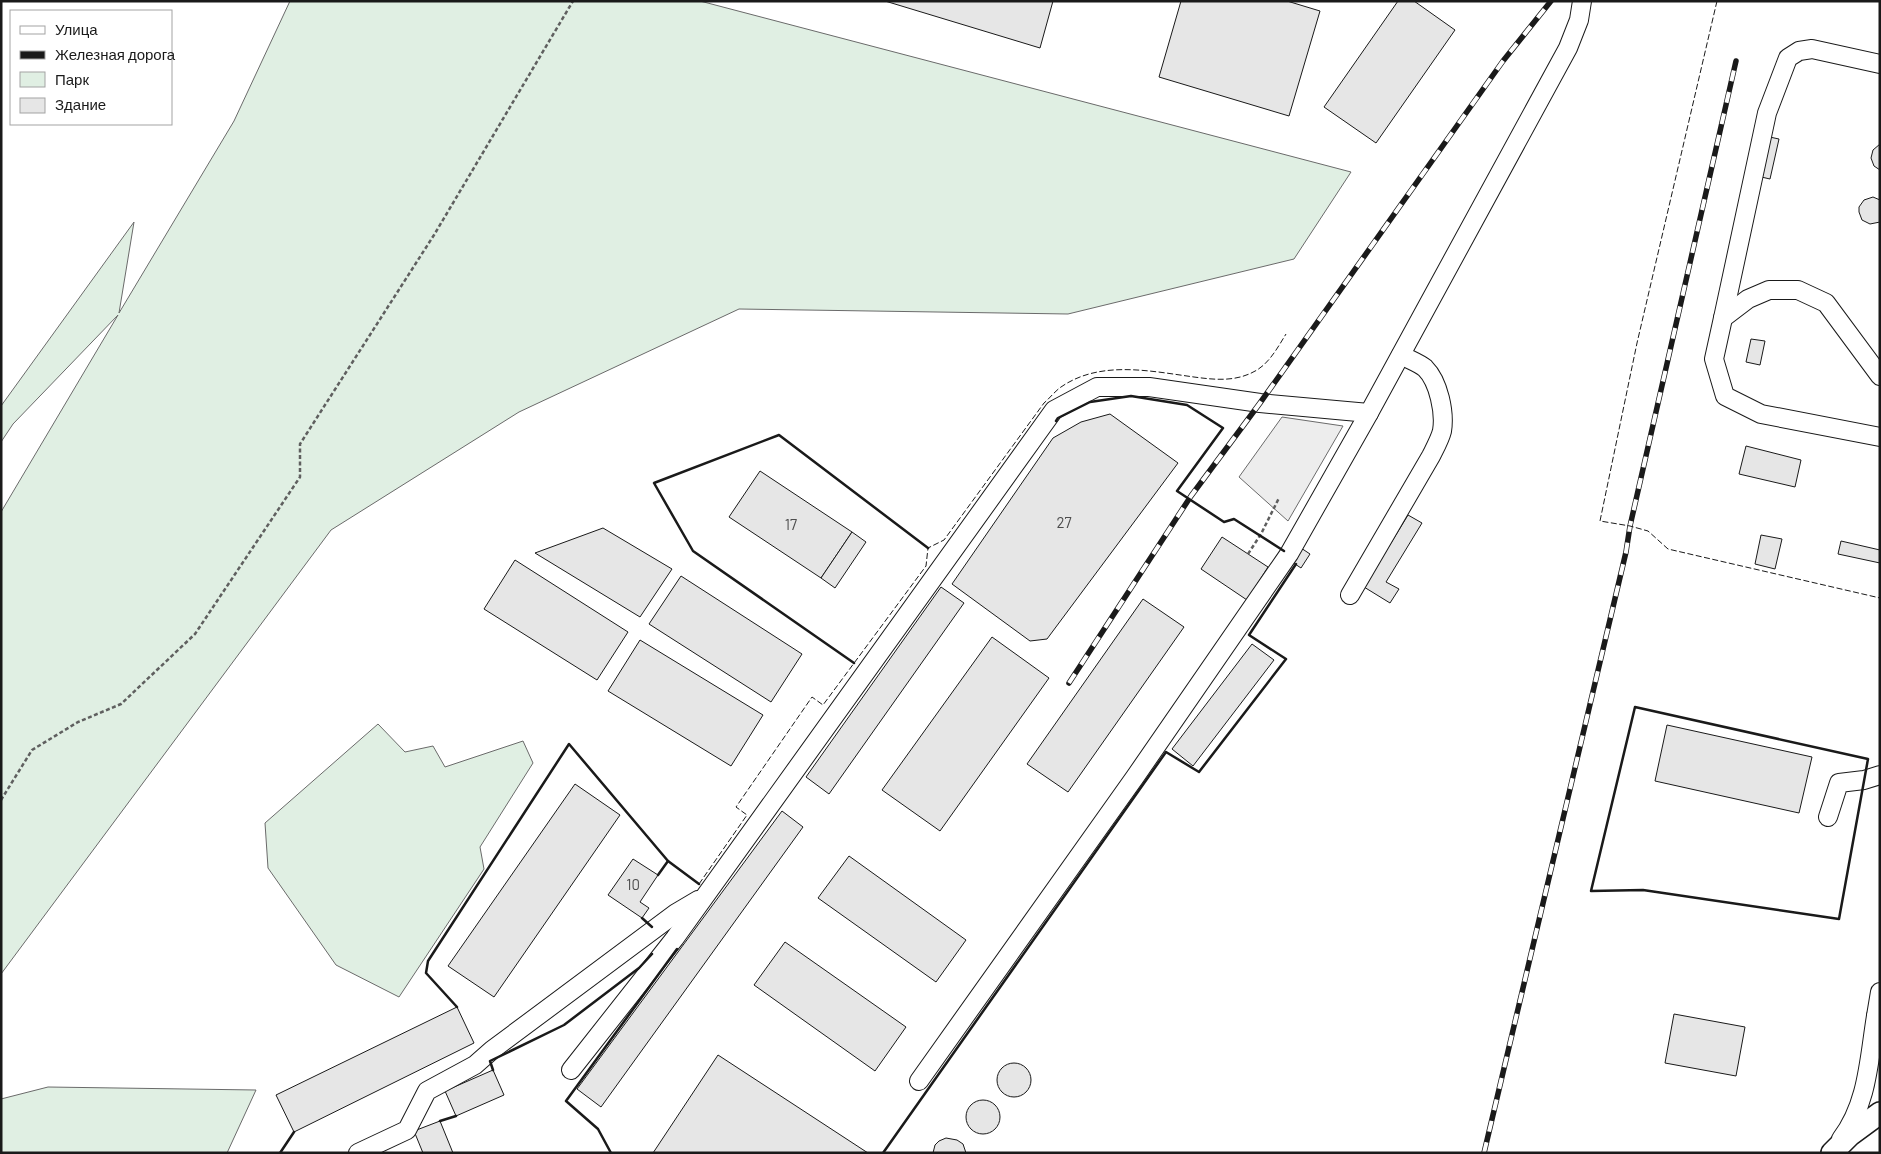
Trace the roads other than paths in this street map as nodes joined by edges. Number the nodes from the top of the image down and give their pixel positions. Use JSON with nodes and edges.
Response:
{"nodes":[{"id":1,"x":1582,"y":1,"type":"edge"},
{"id":2,"x":1880,"y":64,"type":"edge"},
{"id":3,"x":1723,"y":318,"type":"junction"},
{"id":4,"x":1401,"y":355,"type":"junction"},
{"id":5,"x":1880,"y":376,"type":"edge"},
{"id":6,"x":1369,"y":413,"type":"junction"},
{"id":7,"x":1880,"y":437,"type":"edge"},
{"id":8,"x":1350,"y":594,"type":"dead end"},
{"id":9,"x":1880,"y":775,"type":"edge"},
{"id":10,"x":1828,"y":817,"type":"dead end"},
{"id":11,"x":705,"y":896,"type":"junction"},
{"id":12,"x":1880,"y":992,"type":"edge"},
{"id":13,"x":1876,"y":1016,"type":"junction"},
{"id":14,"x":1880,"y":1047,"type":"edge"},
{"id":15,"x":572,"y":1070,"type":"dead end"},
{"id":16,"x":919,"y":1081,"type":"dead end"},
{"id":17,"x":1880,"y":1113,"type":"edge"},
{"id":18,"x":358,"y":1153,"type":"edge"},
{"id":19,"x":1831,"y":1153,"type":"edge"}],
"edges":[{"from":1,"to":4,"type":"street"},
{"from":2,"to":3,"type":"street"},
{"from":3,"to":5,"type":"street"},
{"from":3,"to":7,"type":"street"},
{"from":4,"to":6,"type":"street"},
{"from":4,"to":8,"type":"street"},
{"from":6,"to":11,"type":"street"},
{"from":6,"to":16,"type":"street"},
{"from":9,"to":10,"type":"street"},
{"from":11,"to":15,"type":"street"},
{"from":11,"to":18,"type":"street"},
{"from":12,"to":13,"type":"street"},
{"from":13,"to":14,"type":"street"},
{"from":13,"to":19,"type":"street"},
{"from":17,"to":19,"type":"main road"}]}
